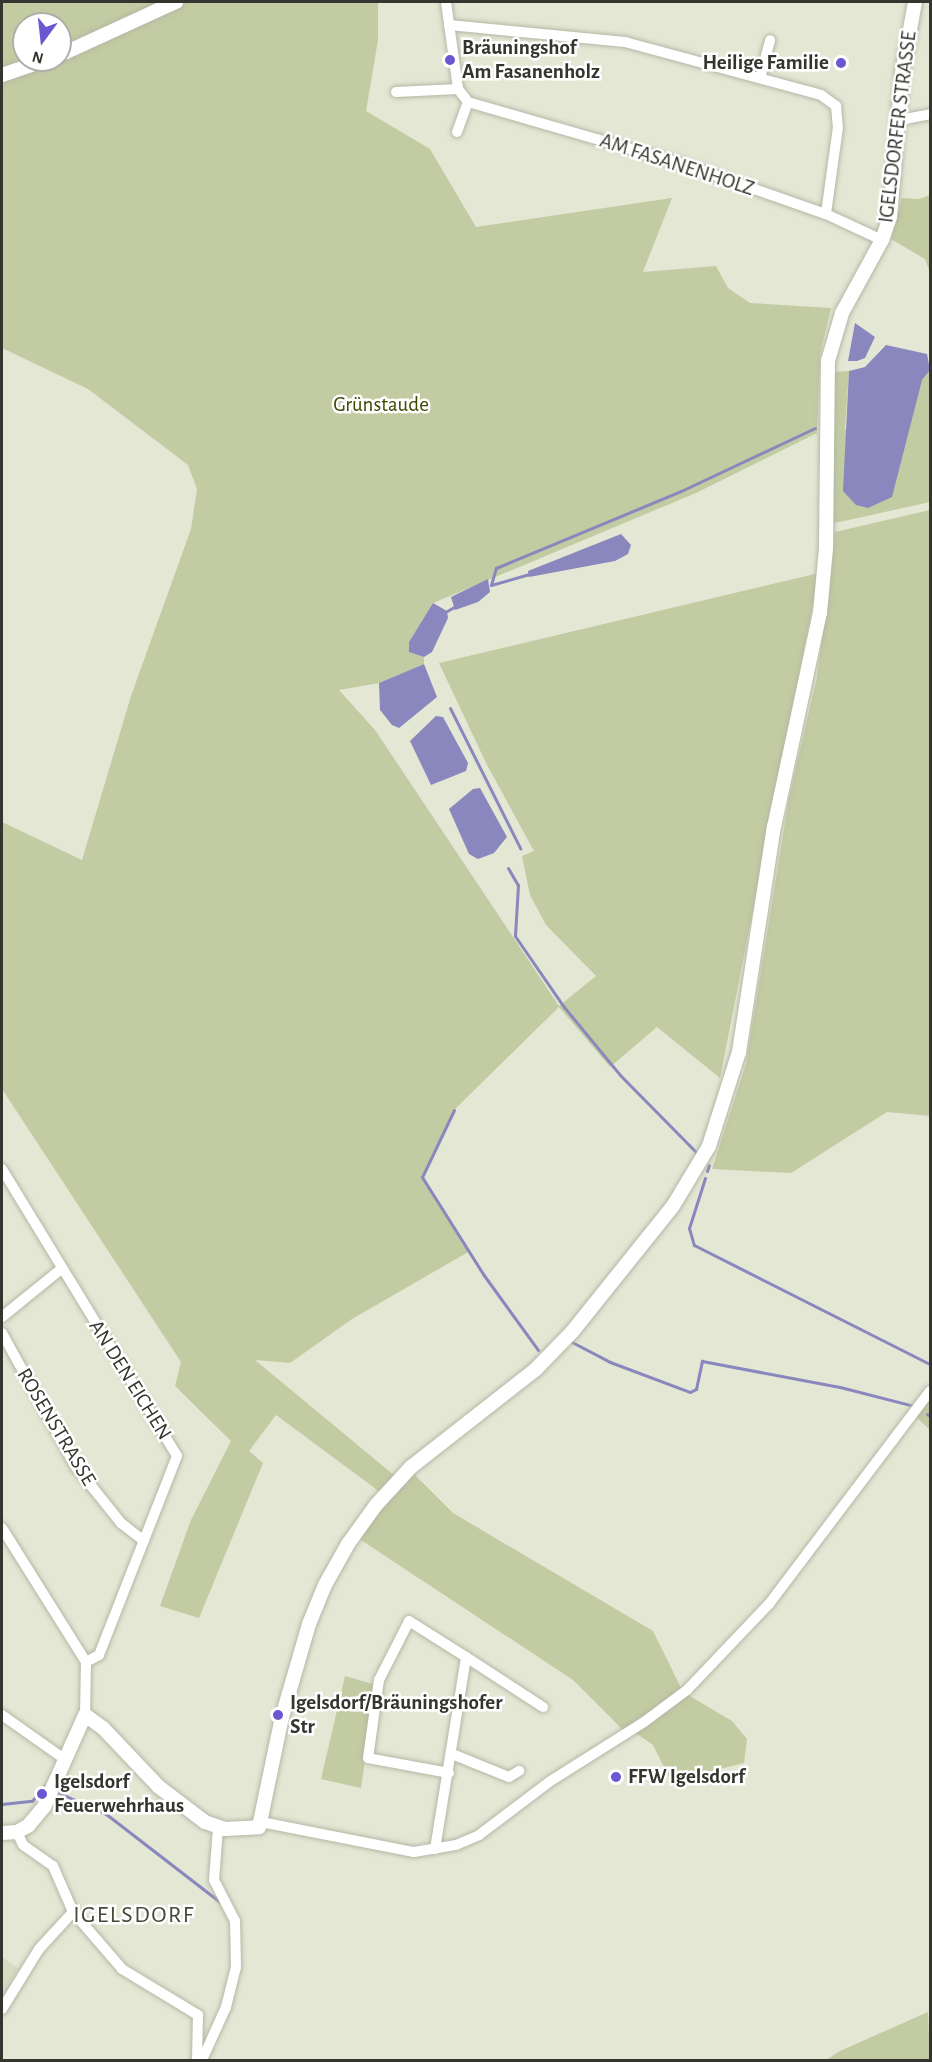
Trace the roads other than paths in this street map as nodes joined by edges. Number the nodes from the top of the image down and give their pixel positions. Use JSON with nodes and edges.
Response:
{"nodes":[{"id":1,"x":176,"y":2,"type":"edge"},
{"id":2,"x":446,"y":2,"type":"edge"},
{"id":3,"x":915,"y":2,"type":"edge"},
{"id":4,"x":449,"y":25,"type":"junction"},
{"id":5,"x":770,"y":40,"type":"dead end"},
{"id":6,"x":72,"y":50,"type":"edge"},
{"id":7,"x":760,"y":78,"type":"junction"},
{"id":8,"x":458,"y":89,"type":"junction"},
{"id":9,"x":396,"y":92,"type":"dead end"},
{"id":10,"x":468,"y":102,"type":"junction"},
{"id":11,"x":930,"y":114,"type":"edge"},
{"id":12,"x":900,"y":120,"type":"junction"},
{"id":13,"x":457,"y":132,"type":"dead end"},
{"id":14,"x":826,"y":214,"type":"junction"},
{"id":15,"x":882,"y":240,"type":"junction"},
{"id":16,"x":2,"y":1169,"type":"edge"},
{"id":17,"x":61,"y":1269,"type":"junction"},
{"id":18,"x":2,"y":1317,"type":"edge"},
{"id":19,"x":2,"y":1333,"type":"edge"},
{"id":20,"x":930,"y":1391,"type":"edge"},
{"id":21,"x":2,"y":1528,"type":"edge"},
{"id":22,"x":144,"y":1541,"type":"junction"},
{"id":23,"x":466,"y":1657,"type":"junction"},
{"id":24,"x":86,"y":1662,"type":"junction"},
{"id":25,"x":543,"y":1707,"type":"dead end"},
{"id":26,"x":2,"y":1715,"type":"edge"},
{"id":27,"x":85,"y":1715,"type":"junction"},
{"id":28,"x":452,"y":1754,"type":"junction"},
{"id":29,"x":63,"y":1758,"type":"junction"},
{"id":30,"x":519,"y":1771,"type":"dead end"},
{"id":31,"x":449,"y":1773,"type":"junction"},
{"id":32,"x":261,"y":1822,"type":"junction"},
{"id":33,"x":218,"y":1828,"type":"junction"},
{"id":34,"x":17,"y":1832,"type":"junction"},
{"id":35,"x":2,"y":1833,"type":"edge"},
{"id":36,"x":435,"y":1849,"type":"junction"},
{"id":37,"x":74,"y":1912,"type":"junction"},
{"id":38,"x":2,"y":2009,"type":"edge"},
{"id":39,"x":201,"y":2059,"type":"edge"}],
"edges":[{"from":1,"to":6,"type":"street"},
{"from":2,"to":4,"type":"street"},
{"from":3,"to":12,"type":"street","name":"IGELSDORFER STRASSE"},
{"from":4,"to":7,"type":"street"},
{"from":4,"to":8,"type":"street"},
{"from":5,"to":7,"type":"street"},
{"from":7,"to":14,"type":"street"},
{"from":8,"to":9,"type":"street"},
{"from":8,"to":10,"type":"street"},
{"from":10,"to":13,"type":"street"},
{"from":10,"to":14,"type":"street","name":"AM FASANENHOLZ"},
{"from":11,"to":12,"type":"street"},
{"from":12,"to":15,"type":"street","name":"IGELSDORFER STRASSE"},
{"from":14,"to":15,"type":"street","name":"AM FASANENHOLZ"},
{"from":15,"to":32,"type":"street","name":"IGELSDORFER STRASSE"},
{"from":16,"to":17,"type":"street","name":"AN DEN EICHEN"},
{"from":17,"to":18,"type":"street"},
{"from":17,"to":22,"type":"street","name":"AN DEN EICHEN"},
{"from":19,"to":22,"type":"street","name":"ROSENSTRASSE"},
{"from":20,"to":36,"type":"street"},
{"from":21,"to":24,"type":"street"},
{"from":22,"to":24,"type":"street","name":"AN DEN EICHEN"},
{"from":23,"to":25,"type":"street"},
{"from":23,"to":28,"type":"street"},
{"from":23,"to":31,"type":"street"},
{"from":24,"to":27,"type":"street"},
{"from":26,"to":29,"type":"street"},
{"from":27,"to":29,"type":"street"},
{"from":27,"to":33,"type":"street"},
{"from":28,"to":30,"type":"street"},
{"from":28,"to":31,"type":"street"},
{"from":29,"to":34,"type":"street"},
{"from":31,"to":36,"type":"street"},
{"from":32,"to":33,"type":"street"},
{"from":32,"to":36,"type":"street"},
{"from":33,"to":39,"type":"street"},
{"from":34,"to":35,"type":"street"},
{"from":34,"to":37,"type":"street"},
{"from":37,"to":38,"type":"street"},
{"from":37,"to":39,"type":"street"}]}
